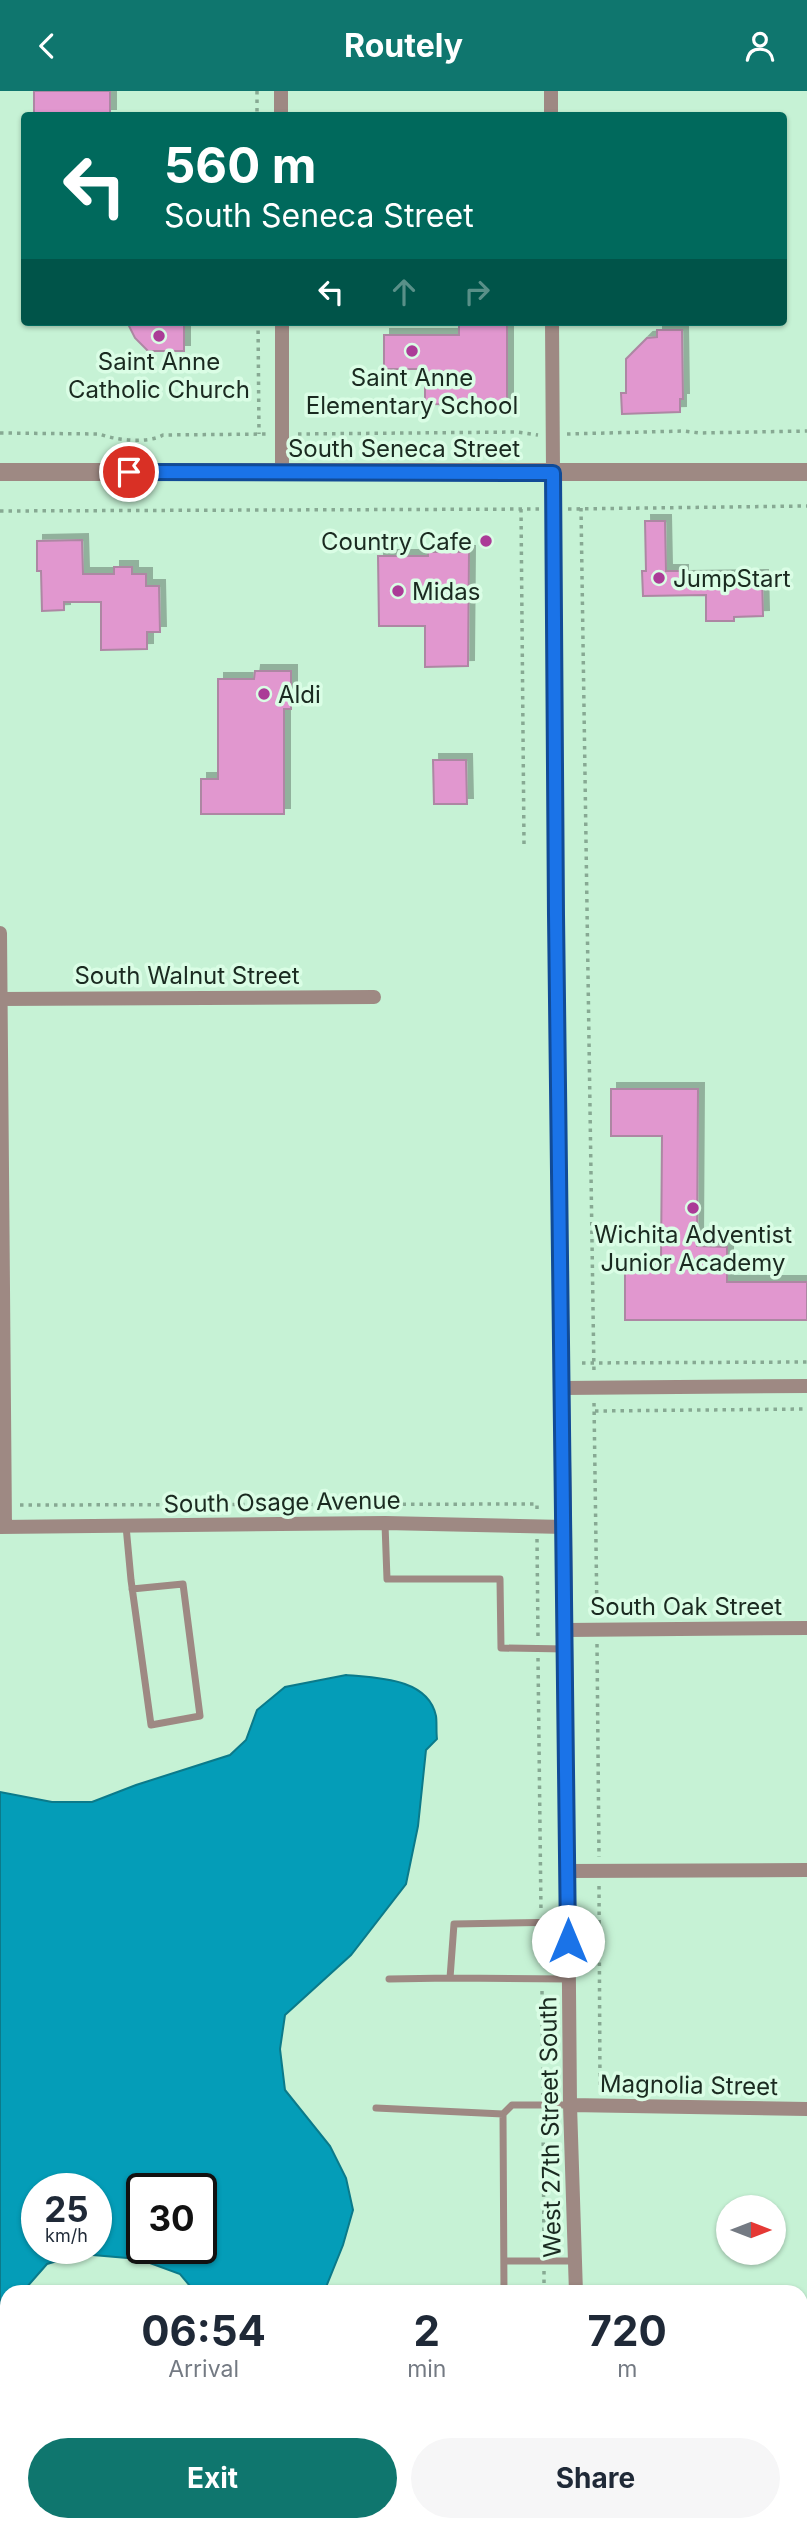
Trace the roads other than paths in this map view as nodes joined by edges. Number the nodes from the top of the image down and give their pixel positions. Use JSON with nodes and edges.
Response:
{"nodes":[{"id":1,"x":281,"y":91,"type":"edge"},
{"id":2,"x":551,"y":91,"type":"edge"},
{"id":3,"x":281,"y":112,"type":"edge"},
{"id":4,"x":551,"y":112,"type":"edge"},
{"id":5,"x":282,"y":326,"type":"edge"},
{"id":6,"x":552,"y":326,"type":"edge"},
{"id":7,"x":0,"y":472,"type":"edge"},
{"id":8,"x":807,"y":472,"type":"edge"},
{"id":9,"x":282,"y":473,"type":"junction"},
{"id":10,"x":553,"y":473,"type":"junction"},
{"id":11,"x":0,"y":933,"type":"edge"},
{"id":12,"x":374,"y":997,"type":"dead end"},
{"id":13,"x":0,"y":999,"type":"edge"},
{"id":14,"x":807,"y":1386,"type":"edge"},
{"id":15,"x":563,"y":1388,"type":"junction"},
{"id":16,"x":385,"y":1523,"type":"junction"},
{"id":17,"x":126,"y":1526,"type":"junction"},
{"id":18,"x":3,"y":1527,"type":"edge"},
{"id":19,"x":565,"y":1527,"type":"junction"},
{"id":20,"x":132,"y":1589,"type":"junction"},
{"id":21,"x":807,"y":1628,"type":"edge"},
{"id":22,"x":566,"y":1630,"type":"junction"},
{"id":23,"x":566,"y":1649,"type":"junction"},
{"id":24,"x":807,"y":1870,"type":"edge"},
{"id":25,"x":568,"y":1871,"type":"junction"},
{"id":26,"x":568,"y":1921,"type":"junction"},
{"id":27,"x":450,"y":1978,"type":"junction"},
{"id":28,"x":389,"y":1979,"type":"dead end"},
{"id":29,"x":569,"y":1979,"type":"junction"},
{"id":30,"x":570,"y":2105,"type":"junction"},
{"id":31,"x":376,"y":2108,"type":"dead end"},
{"id":32,"x":807,"y":2109,"type":"edge"},
{"id":33,"x":503,"y":2114,"type":"junction"},
{"id":34,"x":504,"y":2261,"type":"junction"},
{"id":35,"x":576,"y":2261,"type":"junction"},
{"id":36,"x":504,"y":2285,"type":"edge"},
{"id":37,"x":576,"y":2285,"type":"edge"}],
"edges":[{"from":1,"to":3,"type":"street"},
{"from":2,"to":4,"type":"street"},
{"from":5,"to":9,"type":"street"},
{"from":6,"to":10,"type":"street","name":"West 27th Street South"},
{"from":7,"to":9,"type":"street","name":"South Seneca Street"},
{"from":8,"to":10,"type":"street","name":"South Seneca Street"},
{"from":9,"to":10,"type":"street","name":"South Seneca Street"},
{"from":10,"to":15,"type":"street","name":"West 27th Street South"},
{"from":11,"to":13,"type":"street"},
{"from":12,"to":13,"type":"street","name":"South Walnut Street"},
{"from":13,"to":18,"type":"street"},
{"from":14,"to":15,"type":"street"},
{"from":15,"to":19,"type":"street","name":"West 27th Street South"},
{"from":16,"to":17,"type":"street","name":"South Osage Avenue"},
{"from":16,"to":19,"type":"street","name":"South Osage Avenue"},
{"from":16,"to":23,"type":"lane"},
{"from":17,"to":18,"type":"street","name":"South Osage Avenue"},
{"from":17,"to":20,"type":"lane"},
{"from":19,"to":22,"type":"street","name":"West 27th Street South"},
{"from":20,"to":20,"type":"lane"},
{"from":21,"to":22,"type":"street","name":"South Oak Street"},
{"from":22,"to":23,"type":"street","name":"West 27th Street South"},
{"from":23,"to":25,"type":"street","name":"West 27th Street South"},
{"from":24,"to":25,"type":"street"},
{"from":25,"to":26,"type":"street","name":"West 27th Street South"},
{"from":26,"to":27,"type":"lane"},
{"from":26,"to":29,"type":"street","name":"West 27th Street South"},
{"from":27,"to":28,"type":"lane"},
{"from":27,"to":29,"type":"lane"},
{"from":29,"to":30,"type":"street","name":"West 27th Street South"},
{"from":30,"to":32,"type":"street","name":"Magnolia Street"},
{"from":30,"to":33,"type":"lane"},
{"from":30,"to":35,"type":"street","name":"West 27th Street South"},
{"from":31,"to":33,"type":"lane"},
{"from":33,"to":34,"type":"lane"},
{"from":34,"to":35,"type":"lane"},
{"from":34,"to":36,"type":"lane"},
{"from":35,"to":37,"type":"street","name":"West 27th Street South"}]}
